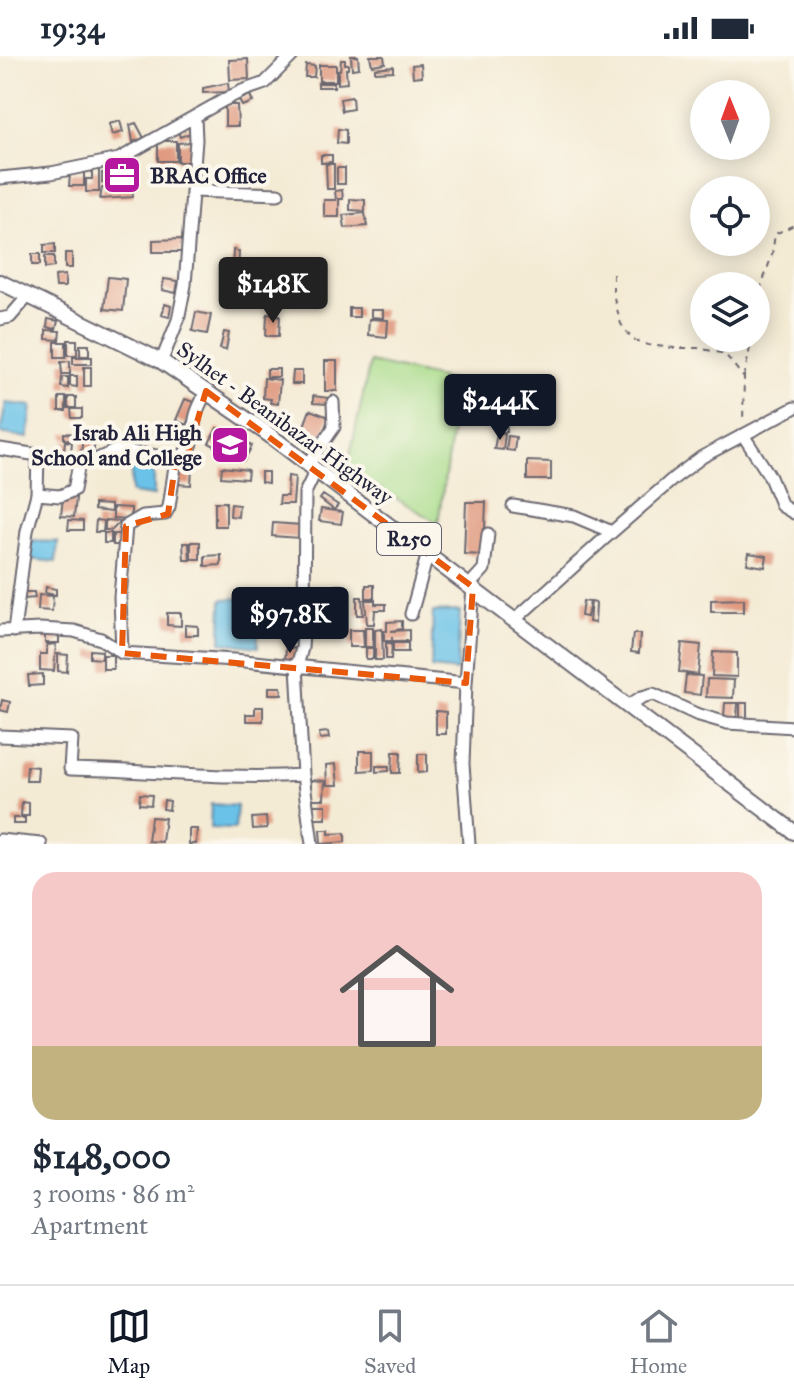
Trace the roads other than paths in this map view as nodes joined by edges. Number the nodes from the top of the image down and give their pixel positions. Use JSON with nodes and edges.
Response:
{"nodes":[{"id":1,"x":292,"y":56,"type":"edge"},
{"id":2,"x":195,"y":117,"type":"junction"},
{"id":3,"x":0,"y":178,"type":"edge"},
{"id":4,"x":192,"y":191,"type":"junction"},
{"id":5,"x":278,"y":194,"type":"dead end"},
{"id":6,"x":0,"y":275,"type":"edge"},
{"id":7,"x":0,"y":282,"type":"edge"},
{"id":8,"x":29,"y":295,"type":"junction"},
{"id":9,"x":0,"y":319,"type":"edge"},
{"id":10,"x":164,"y":355,"type":"junction"},
{"id":11,"x":206,"y":391,"type":"junction"},
{"id":12,"x":333,"y":402,"type":"dead end"},
{"id":13,"x":794,"y":408,"type":"edge"},
{"id":14,"x":743,"y":435,"type":"junction"},
{"id":15,"x":0,"y":449,"type":"edge"},
{"id":16,"x":176,"y":459,"type":"junction"},
{"id":17,"x":314,"y":464,"type":"junction"},
{"id":18,"x":37,"y":494,"type":"junction"},
{"id":19,"x":513,"y":506,"type":"dead end"},
{"id":20,"x":794,"y":513,"type":"edge"},
{"id":21,"x":612,"y":532,"type":"junction"},
{"id":22,"x":488,"y":534,"type":"dead end"},
{"id":23,"x":428,"y":553,"type":"junction"},
{"id":24,"x":474,"y":584,"type":"junction"},
{"id":25,"x":411,"y":614,"type":"dead end"},
{"id":26,"x":520,"y":615,"type":"junction"},
{"id":27,"x":0,"y":631,"type":"edge"},
{"id":28,"x":14,"y":631,"type":"junction"},
{"id":29,"x":122,"y":653,"type":"junction"},
{"id":30,"x":297,"y":666,"type":"junction"},
{"id":31,"x":466,"y":683,"type":"junction"},
{"id":32,"x":634,"y":702,"type":"junction"},
{"id":33,"x":794,"y":727,"type":"edge"},
{"id":34,"x":0,"y":736,"type":"edge"},
{"id":35,"x":303,"y":775,"type":"junction"},
{"id":36,"x":794,"y":824,"type":"edge"},
{"id":37,"x":794,"y":832,"type":"edge"},
{"id":38,"x":0,"y":840,"type":"edge"},
{"id":39,"x":41,"y":844,"type":"edge"},
{"id":40,"x":312,"y":844,"type":"edge"},
{"id":41,"x":469,"y":844,"type":"edge"}],
"edges":[{"from":1,"to":2,"type":"street"},
{"from":2,"to":3,"type":"street"},
{"from":2,"to":4,"type":"street"},
{"from":4,"to":5,"type":"street"},
{"from":4,"to":10,"type":"street"},
{"from":6,"to":10,"type":"main road","name":"Sylhet - Beanibazar Highway","number":"R250"},
{"from":7,"to":8,"type":"main road","name":"Sylhet - Beanibazar Highway","number":"R250"},
{"from":8,"to":9,"type":"street"},
{"from":8,"to":11,"type":"main road","name":"Sylhet - Beanibazar Highway","number":"R250"},
{"from":10,"to":17,"type":"main road","name":"Sylhet - Beanibazar Highway","number":"R250"},
{"from":11,"to":16,"type":"street"},
{"from":11,"to":17,"type":"main road","name":"Sylhet - Beanibazar Highway","number":"R250"},
{"from":12,"to":17,"type":"street"},
{"from":13,"to":14,"type":"street"},
{"from":14,"to":20,"type":"street"},
{"from":14,"to":21,"type":"street"},
{"from":15,"to":18,"type":"street"},
{"from":16,"to":18,"type":"street"},
{"from":16,"to":29,"type":"street"},
{"from":17,"to":23,"type":"main road","name":"Sylhet - Beanibazar Highway","number":"R250"},
{"from":17,"to":24,"type":"main road","name":"Sylhet - Beanibazar Highway","number":"R250"},
{"from":17,"to":30,"type":"street"},
{"from":18,"to":28,"type":"street"},
{"from":19,"to":21,"type":"street"},
{"from":21,"to":26,"type":"street"},
{"from":22,"to":24,"type":"street"},
{"from":23,"to":24,"type":"main road","name":"Sylhet - Beanibazar Highway","number":"R250"},
{"from":23,"to":25,"type":"street"},
{"from":24,"to":26,"type":"main road","name":"Sylhet - Beanibazar Highway","number":"R250"},
{"from":24,"to":31,"type":"street"},
{"from":24,"to":37,"type":"main road","name":"Sylhet - Beanibazar Highway","number":"R250"},
{"from":26,"to":32,"type":"main road","name":"Sylhet - Beanibazar Highway","number":"R250"},
{"from":27,"to":28,"type":"street"},
{"from":28,"to":29,"type":"street"},
{"from":29,"to":30,"type":"street"},
{"from":30,"to":31,"type":"street"},
{"from":30,"to":35,"type":"street"},
{"from":31,"to":41,"type":"street"},
{"from":32,"to":33,"type":"street"},
{"from":32,"to":36,"type":"main road","name":"Sylhet - Beanibazar Highway","number":"R250"},
{"from":34,"to":35,"type":"street"},
{"from":35,"to":40,"type":"street"},
{"from":38,"to":39,"type":"street"}]}
